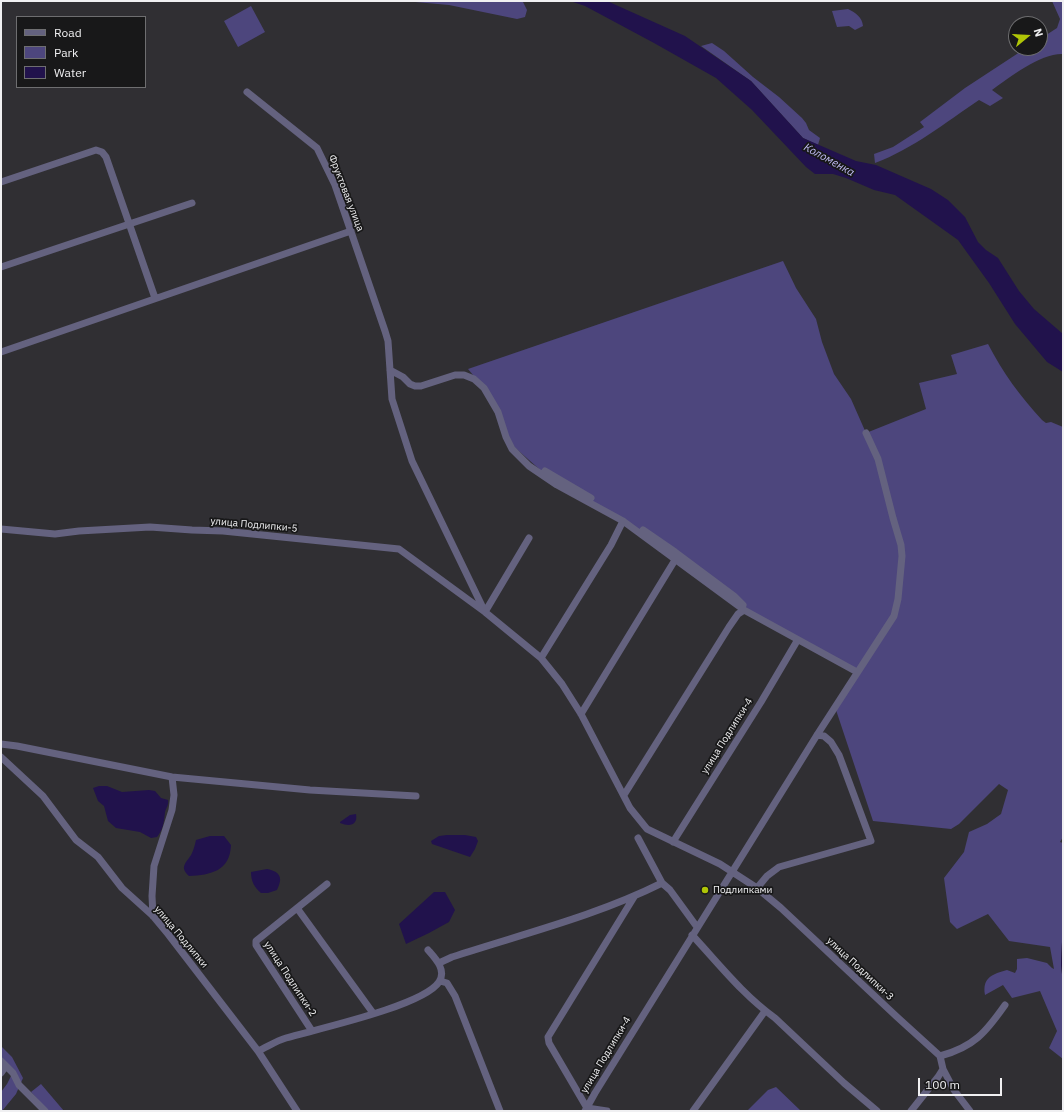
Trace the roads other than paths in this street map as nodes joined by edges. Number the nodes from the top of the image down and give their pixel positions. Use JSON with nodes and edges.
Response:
{"nodes":[{"id":1,"x":247,"y":92,"type":"dead end"},
{"id":2,"x":1,"y":182,"type":"edge"},
{"id":3,"x":192,"y":203,"type":"dead end"},
{"id":4,"x":129,"y":224,"type":"junction"},
{"id":5,"x":351,"y":231,"type":"junction"},
{"id":6,"x":1,"y":267,"type":"edge"},
{"id":7,"x":154,"y":298,"type":"junction"},
{"id":8,"x":1,"y":352,"type":"edge"},
{"id":9,"x":390,"y":370,"type":"junction"},
{"id":10,"x":866,"y":433,"type":"dead end"},
{"id":11,"x":512,"y":449,"type":"junction"},
{"id":12,"x":623,"y":521,"type":"junction"},
{"id":13,"x":1,"y":529,"type":"edge"},
{"id":14,"x":528,"y":538,"type":"dead end"},
{"id":15,"x":675,"y":560,"type":"junction"},
{"id":16,"x":747,"y":611,"type":"junction"},
{"id":17,"x":485,"y":612,"type":"junction"},
{"id":18,"x":798,"y":640,"type":"junction"},
{"id":19,"x":541,"y":658,"type":"junction"},
{"id":20,"x":857,"y":672,"type":"junction"},
{"id":21,"x":581,"y":714,"type":"junction"},
{"id":22,"x":817,"y":734,"type":"junction"},
{"id":23,"x":1,"y":744,"type":"edge"},
{"id":24,"x":1,"y":757,"type":"edge"},
{"id":25,"x":172,"y":777,"type":"junction"},
{"id":26,"x":624,"y":795,"type":"junction"},
{"id":27,"x":416,"y":796,"type":"dead end"},
{"id":28,"x":638,"y":838,"type":"dead end"},
{"id":29,"x":673,"y":842,"type":"junction"},
{"id":30,"x":732,"y":872,"type":"junction"},
{"id":31,"x":662,"y":883,"type":"junction"},
{"id":32,"x":327,"y":884,"type":"dead end"},
{"id":33,"x":757,"y":888,"type":"junction"},
{"id":34,"x":634,"y":897,"type":"junction"},
{"id":35,"x":297,"y":908,"type":"junction"},
{"id":36,"x":153,"y":916,"type":"junction"},
{"id":37,"x":697,"y":927,"type":"junction"},
{"id":38,"x":692,"y":935,"type":"junction"},
{"id":39,"x":428,"y":950,"type":"dead end"},
{"id":40,"x":440,"y":963,"type":"junction"},
{"id":41,"x":440,"y":981,"type":"junction"},
{"id":42,"x":1006,"y":1005,"type":"dead end"},
{"id":43,"x":766,"y":1011,"type":"junction"},
{"id":44,"x":373,"y":1013,"type":"junction"},
{"id":45,"x":312,"y":1032,"type":"junction"},
{"id":46,"x":258,"y":1051,"type":"junction"},
{"id":47,"x":940,"y":1056,"type":"junction"},
{"id":48,"x":4,"y":1064,"type":"edge"},
{"id":49,"x":942,"y":1069,"type":"junction"},
{"id":50,"x":1,"y":1074,"type":"edge"},
{"id":51,"x":586,"y":1109,"type":"edge"},
{"id":52,"x":45,"y":1111,"type":"edge"},
{"id":53,"x":297,"y":1111,"type":"edge"},
{"id":54,"x":500,"y":1111,"type":"edge"},
{"id":55,"x":607,"y":1111,"type":"edge"},
{"id":56,"x":693,"y":1111,"type":"edge"},
{"id":57,"x":877,"y":1111,"type":"edge"},
{"id":58,"x":911,"y":1111,"type":"edge"},
{"id":59,"x":970,"y":1111,"type":"edge"}],
"edges":[{"from":1,"to":5,"type":"street","name":"Фруктовая улица"},
{"from":2,"to":4,"type":"street"},
{"from":3,"to":4,"type":"street"},
{"from":4,"to":6,"type":"street"},
{"from":4,"to":7,"type":"street"},
{"from":5,"to":7,"type":"street"},
{"from":5,"to":9,"type":"street","name":"Фруктовая улица"},
{"from":7,"to":8,"type":"street"},
{"from":9,"to":11,"type":"street"},
{"from":9,"to":17,"type":"street","name":"Фруктовая улица"},
{"from":10,"to":20,"type":"street","name":"улица Подлипки-4"},
{"from":11,"to":12,"type":"street"},
{"from":11,"to":16,"type":"street"},
{"from":12,"to":15,"type":"street"},
{"from":12,"to":19,"type":"street"},
{"from":13,"to":17,"type":"street","name":"улица Подлипки-5"},
{"from":14,"to":17,"type":"street"},
{"from":15,"to":16,"type":"street"},
{"from":15,"to":21,"type":"street"},
{"from":16,"to":18,"type":"street"},
{"from":16,"to":26,"type":"street"},
{"from":17,"to":19,"type":"street"},
{"from":18,"to":20,"type":"street"},
{"from":18,"to":29,"type":"street","name":"улица Подлипки-4"},
{"from":19,"to":21,"type":"street"},
{"from":20,"to":22,"type":"street","name":"улица Подлипки-4"},
{"from":21,"to":26,"type":"street"},
{"from":22,"to":30,"type":"street","name":"улица Подлипки-4"},
{"from":22,"to":33,"type":"street"},
{"from":23,"to":25,"type":"street"},
{"from":24,"to":36,"type":"street","name":"улица Подлипки"},
{"from":25,"to":27,"type":"street"},
{"from":25,"to":36,"type":"street"},
{"from":26,"to":29,"type":"street"},
{"from":28,"to":31,"type":"street"},
{"from":29,"to":30,"type":"street"},
{"from":30,"to":33,"type":"street","name":"улица Подлипки-3"},
{"from":30,"to":37,"type":"street","name":"улица Подлипки-4"},
{"from":31,"to":34,"type":"street"},
{"from":31,"to":37,"type":"street"},
{"from":32,"to":35,"type":"street","name":"улица Подлипки-2"},
{"from":33,"to":47,"type":"street","name":"улица Подлипки-3"},
{"from":34,"to":40,"type":"street"},
{"from":34,"to":51,"type":"street","name":"улица Подлипки-4"},
{"from":35,"to":44,"type":"street"},
{"from":35,"to":45,"type":"street","name":"улица Подлипки-2"},
{"from":36,"to":46,"type":"street","name":"улица Подлипки"},
{"from":37,"to":38,"type":"street","name":"улица Подлипки-4"},
{"from":38,"to":43,"type":"street"},
{"from":38,"to":51,"type":"street","name":"улица Подлипки-4"},
{"from":39,"to":40,"type":"street"},
{"from":40,"to":41,"type":"street"},
{"from":41,"to":44,"type":"street","name":"улица Подлипки-2"},
{"from":41,"to":54,"type":"street"},
{"from":42,"to":47,"type":"street"},
{"from":43,"to":56,"type":"street"},
{"from":43,"to":57,"type":"street"},
{"from":44,"to":45,"type":"street","name":"улица Подлипки-2"},
{"from":45,"to":46,"type":"street","name":"улица Подлипки-2"},
{"from":46,"to":53,"type":"street","name":"улица Подлипки"},
{"from":47,"to":49,"type":"street"},
{"from":48,"to":50,"type":"street"},
{"from":48,"to":52,"type":"street"},
{"from":49,"to":58,"type":"street"},
{"from":49,"to":59,"type":"street"},
{"from":51,"to":55,"type":"street"}]}
